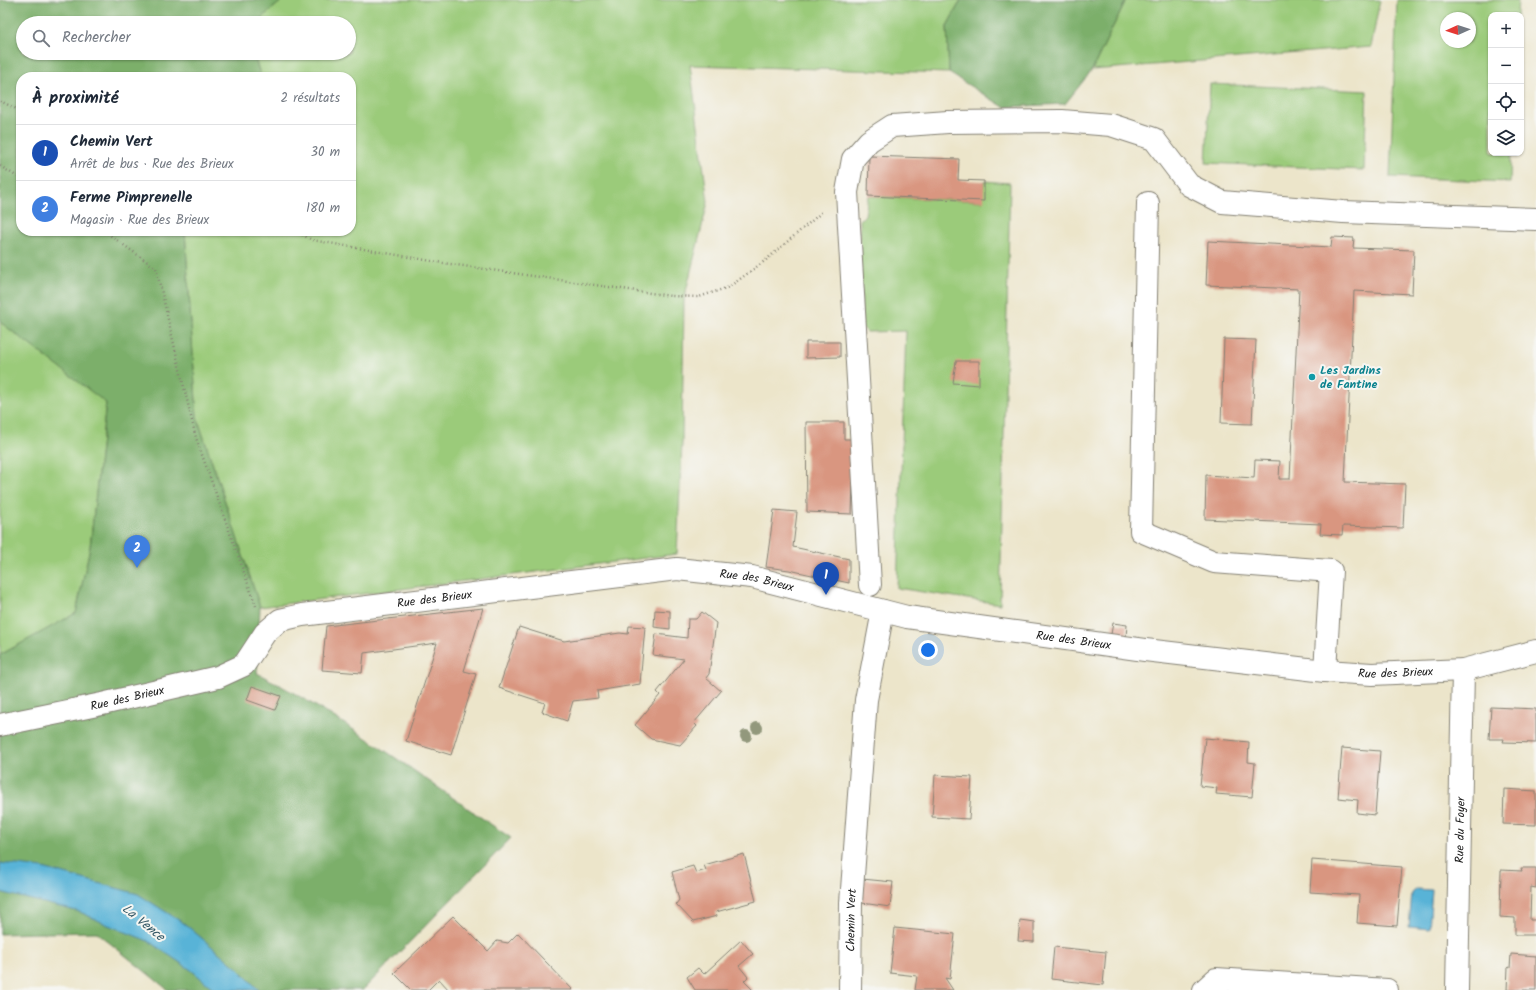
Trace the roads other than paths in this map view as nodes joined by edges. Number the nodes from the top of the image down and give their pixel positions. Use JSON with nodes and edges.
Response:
{"nodes":[{"id":1,"x":1148,"y":203,"type":"dead end"},
{"id":2,"x":1536,"y":219,"type":"edge"},
{"id":3,"x":870,"y":585,"type":"dead end"},
{"id":4,"x":883,"y":611,"type":"junction"},
{"id":5,"x":1536,"y":651,"type":"edge"},
{"id":6,"x":1463,"y":670,"type":"junction"},
{"id":7,"x":1325,"y":671,"type":"junction"},
{"id":8,"x":0,"y":725,"type":"edge"},
{"id":9,"x":850,"y":990,"type":"edge"},
{"id":10,"x":1204,"y":990,"type":"edge"},
{"id":11,"x":1387,"y":990,"type":"edge"},
{"id":12,"x":1457,"y":990,"type":"edge"}],
"edges":[{"from":1,"to":7,"type":"street"},
{"from":2,"to":3,"type":"street"},
{"from":4,"to":7,"type":"street","name":"Rue des Brieux"},
{"from":4,"to":8,"type":"street","name":"Rue des Brieux"},
{"from":4,"to":9,"type":"street","name":"Chemin Vert"},
{"from":5,"to":6,"type":"street","name":"Rue des Brieux"},
{"from":6,"to":7,"type":"street","name":"Rue des Brieux"},
{"from":6,"to":12,"type":"street","name":"Rue du Foyer"},
{"from":10,"to":11,"type":"street"}]}
